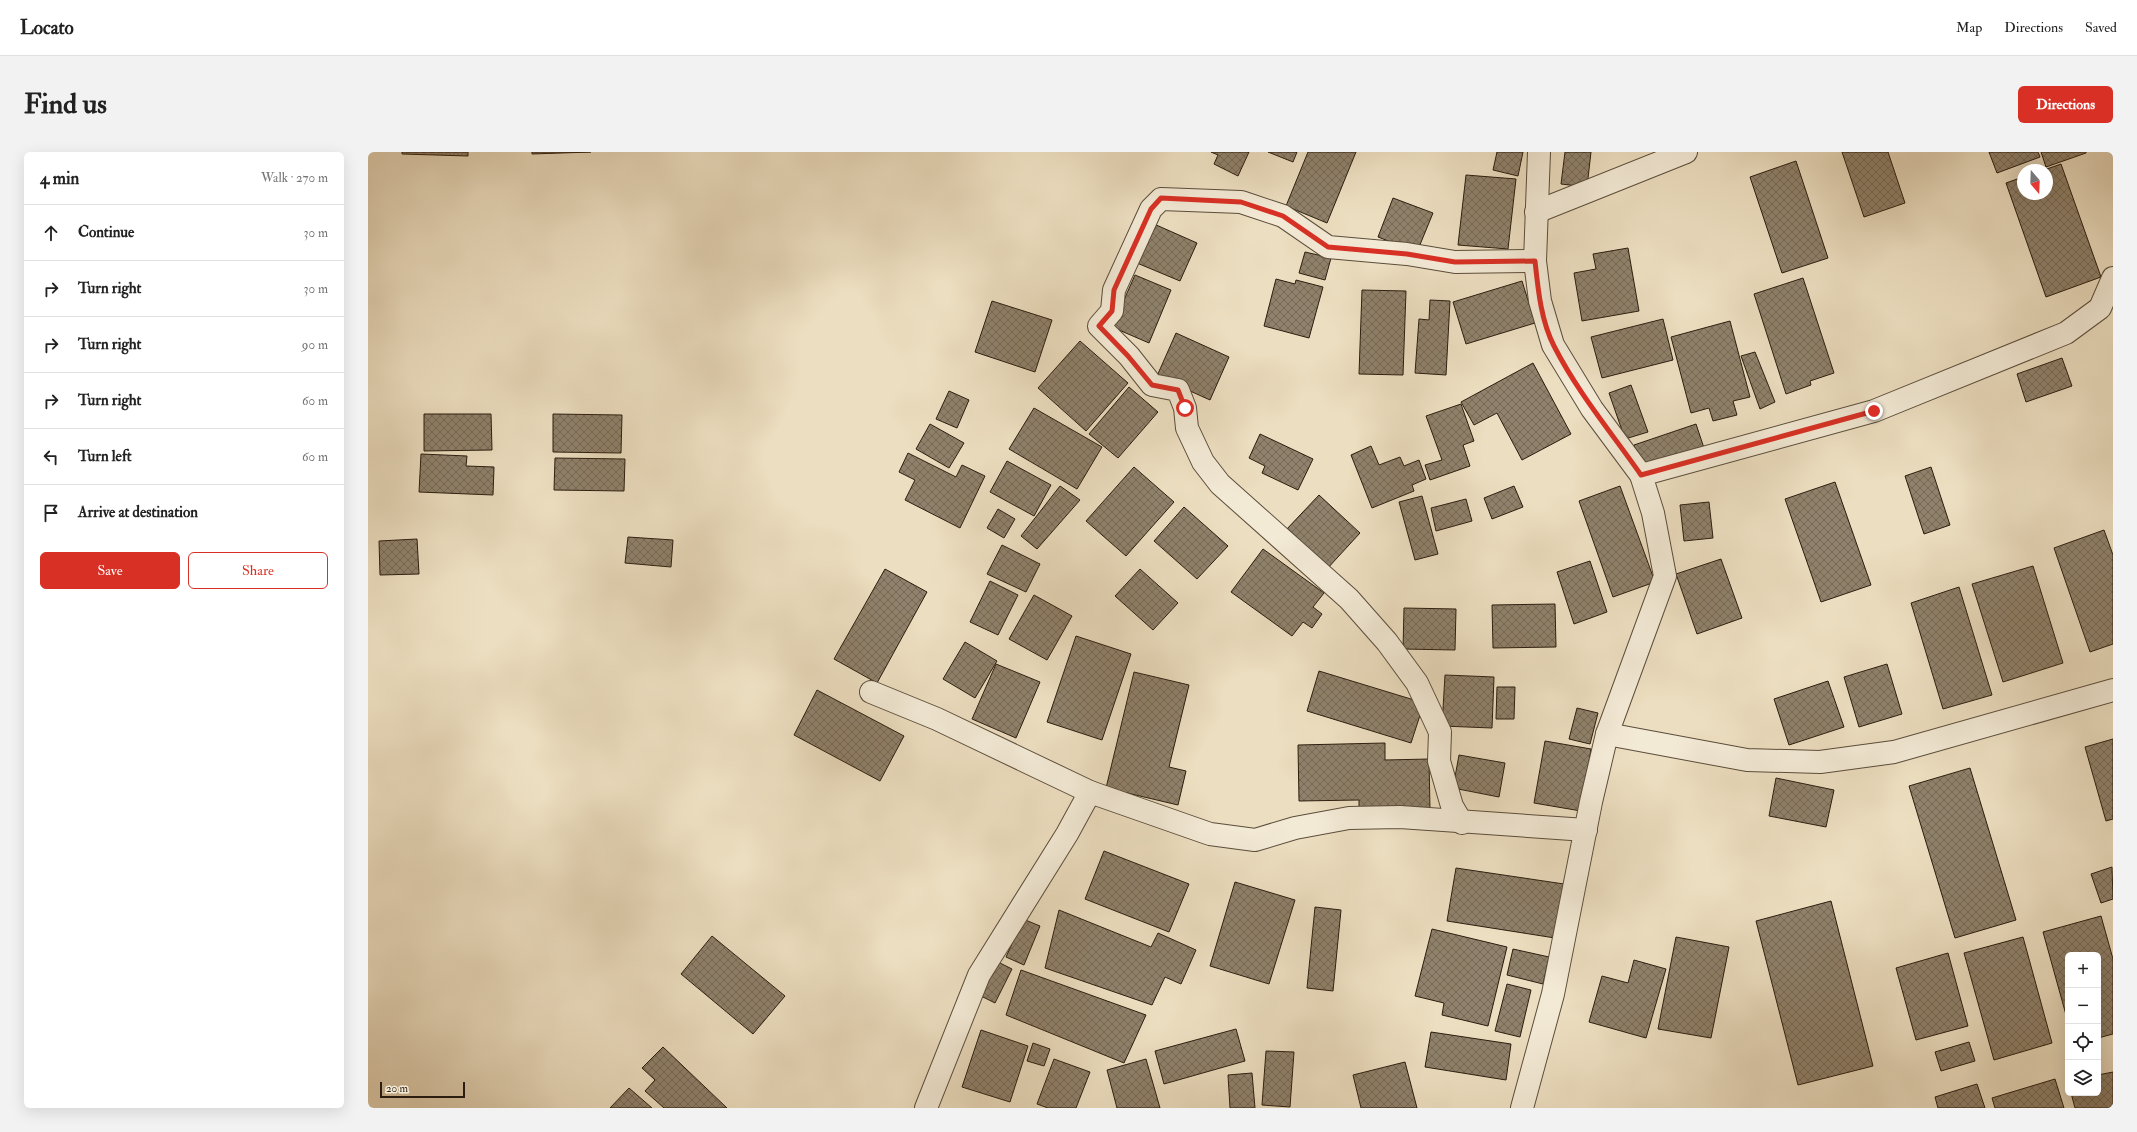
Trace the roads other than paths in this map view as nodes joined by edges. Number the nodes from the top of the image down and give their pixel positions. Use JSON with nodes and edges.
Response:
{"nodes":[{"id":1,"x":1539,"y":152,"type":"edge"},
{"id":2,"x":1686,"y":152,"type":"edge"},
{"id":3,"x":1536,"y":212,"type":"junction"},
{"id":4,"x":1535,"y":261,"type":"junction"},
{"id":5,"x":2113,"y":278,"type":"edge"},
{"id":6,"x":1641,"y":475,"type":"junction"},
{"id":7,"x":2113,"y":690,"type":"edge"},
{"id":8,"x":871,"y":692,"type":"dead end"},
{"id":9,"x":1607,"y":734,"type":"junction"},
{"id":10,"x":1090,"y":792,"type":"junction"},
{"id":11,"x":1462,"y":823,"type":"junction"},
{"id":12,"x":1586,"y":830,"type":"junction"},
{"id":13,"x":926,"y":1108,"type":"edge"},
{"id":14,"x":1522,"y":1108,"type":"edge"}],
"edges":[{"from":1,"to":3,"type":"street"},
{"from":2,"to":3,"type":"street"},
{"from":3,"to":4,"type":"street"},
{"from":4,"to":6,"type":"street"},
{"from":4,"to":11,"type":"street"},
{"from":5,"to":6,"type":"street"},
{"from":6,"to":9,"type":"street"},
{"from":7,"to":9,"type":"street"},
{"from":8,"to":10,"type":"street"},
{"from":9,"to":12,"type":"street"},
{"from":10,"to":11,"type":"street"},
{"from":10,"to":13,"type":"street"},
{"from":11,"to":12,"type":"street"},
{"from":12,"to":14,"type":"street"}]}
